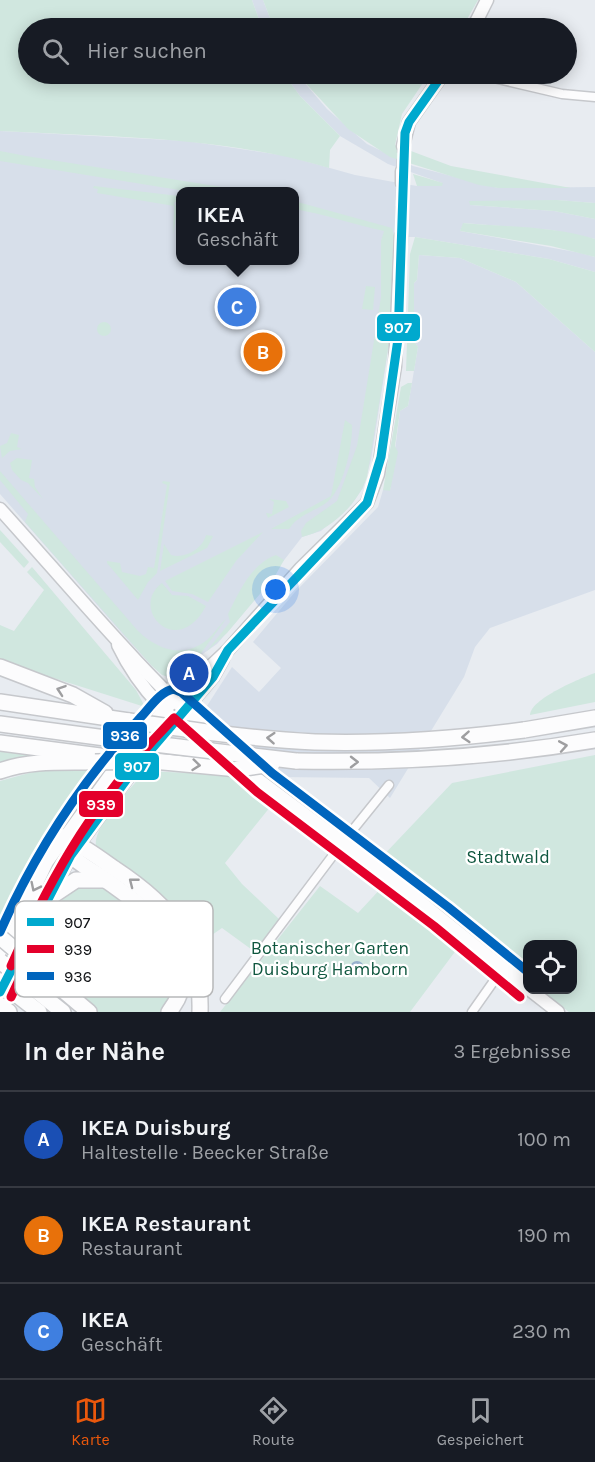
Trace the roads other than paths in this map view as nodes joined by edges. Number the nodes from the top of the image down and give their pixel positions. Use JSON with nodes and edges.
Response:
{"nodes":[{"id":1,"x":487,"y":0,"type":"edge"},
{"id":2,"x":478,"y":18,"type":"edge"},
{"id":3,"x":436,"y":84,"type":"edge"},
{"id":4,"x":520,"y":84,"type":"edge"},
{"id":5,"x":595,"y":97,"type":"edge"},
{"id":6,"x":403,"y":146,"type":"tunnel mouth"},
{"id":7,"x":401,"y":236,"type":"tunnel mouth"},
{"id":8,"x":0,"y":509,"type":"edge"},
{"id":9,"x":118,"y":645,"type":"junction"},
{"id":10,"x":228,"y":650,"type":"junction"},
{"id":11,"x":0,"y":667,"type":"edge"},
{"id":12,"x":172,"y":701,"type":"junction"},
{"id":13,"x":0,"y":702,"type":"edge"},
{"id":14,"x":163,"y":711,"type":"junction"},
{"id":15,"x":183,"y":712,"type":"junction"},
{"id":16,"x":112,"y":718,"type":"junction"},
{"id":17,"x":595,"y":718,"type":"edge"},
{"id":18,"x":175,"y":722,"type":"junction"},
{"id":19,"x":0,"y":723,"type":"edge"},
{"id":20,"x":595,"y":740,"type":"edge"},
{"id":21,"x":0,"y":743,"type":"edge"},
{"id":22,"x":98,"y":759,"type":"junction"},
{"id":23,"x":296,"y":761,"type":"junction"},
{"id":24,"x":0,"y":771,"type":"edge"},
{"id":25,"x":264,"y":782,"type":"junction"},
{"id":26,"x":389,"y":785,"type":"dead end"},
{"id":27,"x":63,"y":837,"type":"junction"},
{"id":28,"x":343,"y":842,"type":"junction"},
{"id":29,"x":75,"y":849,"type":"junction"},
{"id":30,"x":107,"y":880,"type":"junction"},
{"id":31,"x":46,"y":900,"type":"joint"},
{"id":32,"x":28,"y":901,"type":"edge"},
{"id":33,"x":134,"y":901,"type":"edge"},
{"id":34,"x":157,"y":901,"type":"edge"},
{"id":35,"x":15,"y":929,"type":"edge"},
{"id":36,"x":0,"y":937,"type":"edge"},
{"id":37,"x":15,"y":950,"type":"edge"},
{"id":38,"x":0,"y":961,"type":"edge"},
{"id":39,"x":15,"y":965,"type":"edge"},
{"id":40,"x":503,"y":968,"type":"junction"},
{"id":41,"x":15,"y":974,"type":"edge"},
{"id":42,"x":523,"y":984,"type":"edge"},
{"id":43,"x":4,"y":988,"type":"edge"},
{"id":44,"x":535,"y":994,"type":"edge"},
{"id":45,"x":17,"y":997,"type":"edge"},
{"id":46,"x":44,"y":997,"type":"edge"},
{"id":47,"x":70,"y":997,"type":"edge"},
{"id":48,"x":178,"y":997,"type":"edge"},
{"id":49,"x":199,"y":997,"type":"edge"},
{"id":50,"x":225,"y":999,"type":"dead end"},
{"id":51,"x":39,"y":1012,"type":"edge"},
{"id":52,"x":63,"y":1012,"type":"edge"},
{"id":53,"x":88,"y":1012,"type":"edge"},
{"id":54,"x":169,"y":1012,"type":"edge"},
{"id":55,"x":200,"y":1012,"type":"edge"},
{"id":56,"x":472,"y":1012,"type":"edge"},
{"id":57,"x":558,"y":1012,"type":"edge"}],
"edges":[{"from":1,"to":2,"type":"street"},
{"from":3,"to":6,"type":"street"},
{"from":4,"to":5,"type":"street"},
{"from":7,"to":10,"type":"street"},
{"from":8,"to":9,"type":"street"},
{"from":9,"to":12,"type":"street"},
{"from":9,"to":14,"type":"street"},
{"from":10,"to":12,"type":"street"},
{"from":10,"to":15,"type":"street"},
{"from":16,"to":11,"type":"highway","one_way":true},
{"from":12,"to":14,"type":"street"},
{"from":12,"to":15,"type":"street"},
{"from":13,"to":16,"type":"highway"},
{"from":14,"to":18,"type":"street"},
{"from":14,"to":27,"type":"street"},
{"from":15,"to":18,"type":"street"},
{"from":15,"to":25,"type":"street"},
{"from":17,"to":16,"type":"highway","one_way":true,"bridge":true},
{"from":18,"to":25,"type":"street"},
{"from":18,"to":29,"type":"street"},
{"from":19,"to":23,"type":"highway","bridge":true},
{"from":23,"to":20,"type":"highway","one_way":true},
{"from":21,"to":22,"type":"highway"},
{"from":22,"to":23,"type":"highway","one_way":true,"bridge":true},
{"from":22,"to":24,"type":"highway"},
{"from":25,"to":28,"type":"street"},
{"from":26,"to":28,"type":"street"},
{"from":27,"to":29,"type":"highway"},
{"from":27,"to":32,"type":"street","one_way":true},
{"from":28,"to":40,"type":"street"},
{"from":28,"to":50,"type":"street"},
{"from":29,"to":30,"type":"highway"},
{"from":29,"to":31,"type":"street"},
{"from":34,"to":29,"type":"highway","one_way":true},
{"from":30,"to":31,"type":"highway"},
{"from":30,"to":33,"type":"highway"},
{"from":35,"to":38,"type":"street","one_way":true},
{"from":36,"to":37,"type":"highway","bridge":true},
{"from":38,"to":41,"type":"highway","bridge":true},
{"from":39,"to":43,"type":"street"},
{"from":40,"to":42,"type":"street"},
{"from":40,"to":56,"type":"street"},
{"from":44,"to":57,"type":"street"},
{"from":45,"to":51,"type":"highway"},
{"from":46,"to":52,"type":"highway","bridge":true},
{"from":47,"to":53,"type":"highway","bridge":true},
{"from":48,"to":54,"type":"highway"},
{"from":55,"to":49,"type":"highway","one_way":true}]}
